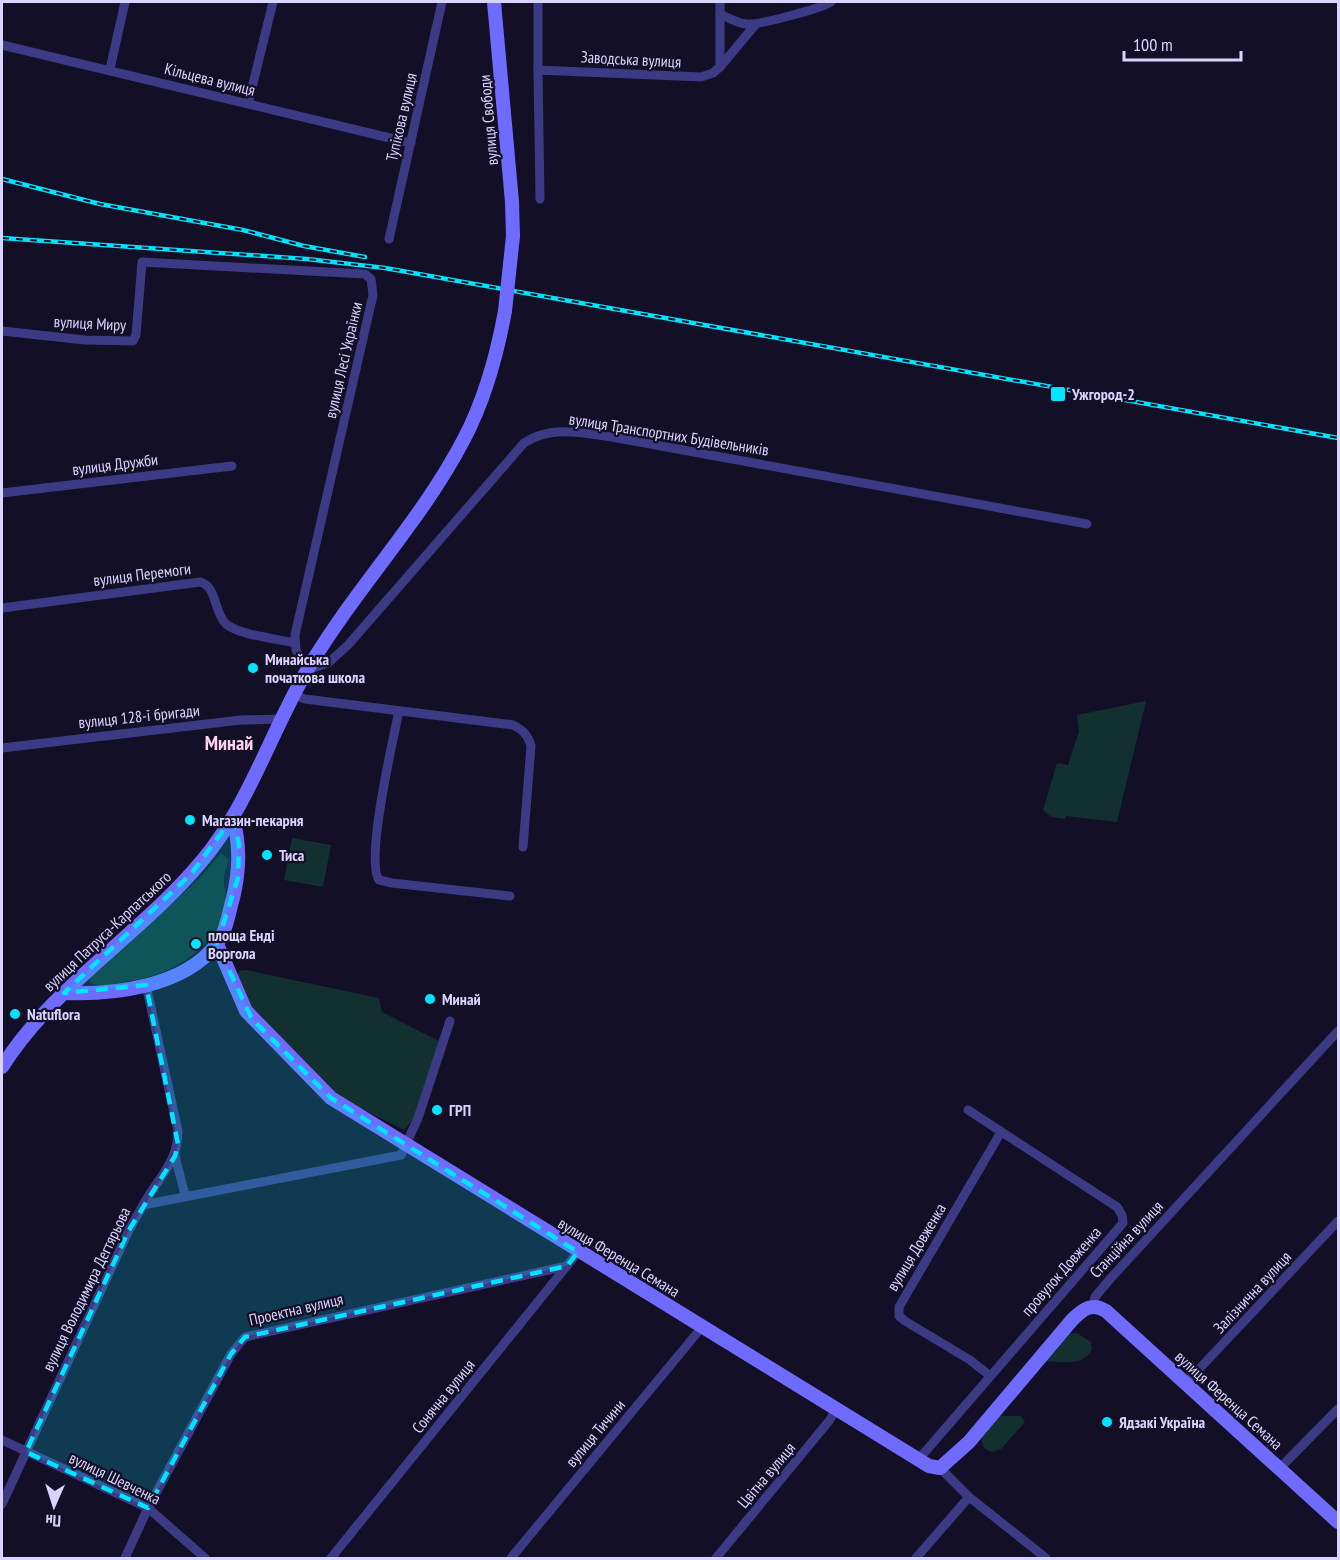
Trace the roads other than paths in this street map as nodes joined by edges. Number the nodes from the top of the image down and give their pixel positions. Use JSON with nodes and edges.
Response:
{"nodes":[{"id":1,"x":125,"y":2,"type":"edge"},
{"id":2,"x":273,"y":2,"type":"edge"},
{"id":3,"x":442,"y":2,"type":"edge"},
{"id":4,"x":494,"y":2,"type":"edge"},
{"id":5,"x":538,"y":2,"type":"edge"},
{"id":6,"x":720,"y":2,"type":"edge"},
{"id":7,"x":831,"y":2,"type":"edge"},
{"id":8,"x":720,"y":14,"type":"junction"},
{"id":9,"x":755,"y":25,"type":"junction"},
{"id":10,"x":2,"y":45,"type":"edge"},
{"id":11,"x":720,"y":67,"type":"junction"},
{"id":12,"x":110,"y":69,"type":"junction"},
{"id":13,"x":538,"y":70,"type":"junction"},
{"id":14,"x":248,"y":104,"type":"junction"},
{"id":15,"x":411,"y":143,"type":"junction"},
{"id":16,"x":540,"y":199,"type":"dead end"},
{"id":17,"x":389,"y":239,"type":"dead end"},
{"id":18,"x":142,"y":262,"type":"joint"},
{"id":19,"x":2,"y":331,"type":"edge"},
{"id":20,"x":232,"y":466,"type":"dead end"},
{"id":21,"x":2,"y":493,"type":"edge"},
{"id":22,"x":1087,"y":524,"type":"dead end"},
{"id":23,"x":2,"y":608,"type":"edge"},
{"id":24,"x":295,"y":643,"type":"junction"},
{"id":25,"x":307,"y":670,"type":"junction"},
{"id":26,"x":293,"y":695,"type":"junction"},
{"id":27,"x":399,"y":711,"type":"junction"},
{"id":28,"x":280,"y":719,"type":"junction"},
{"id":29,"x":2,"y":748,"type":"edge"},
{"id":30,"x":233,"y":817,"type":"junction"},
{"id":31,"x":523,"y":847,"type":"dead end"},
{"id":32,"x":510,"y":897,"type":"dead end"},
{"id":33,"x":218,"y":944,"type":"junction"},
{"id":34,"x":146,"y":985,"type":"junction"},
{"id":35,"x":64,"y":993,"type":"junction"},
{"id":36,"x":450,"y":1021,"type":"dead end"},
{"id":37,"x":1338,"y":1031,"type":"edge"},
{"id":38,"x":2,"y":1067,"type":"edge"},
{"id":39,"x":968,"y":1110,"type":"dead end"},
{"id":40,"x":1001,"y":1132,"type":"junction"},
{"id":41,"x":406,"y":1146,"type":"junction"},
{"id":42,"x":175,"y":1156,"type":"junction"},
{"id":43,"x":185,"y":1195,"type":"junction"},
{"id":44,"x":143,"y":1205,"type":"junction"},
{"id":45,"x":1338,"y":1221,"type":"edge"},
{"id":46,"x":578,"y":1252,"type":"junction"},
{"id":47,"x":567,"y":1266,"type":"junction"},
{"id":48,"x":1093,"y":1306,"type":"junction"},
{"id":49,"x":702,"y":1327,"type":"junction"},
{"id":50,"x":989,"y":1375,"type":"junction"},
{"id":51,"x":1186,"y":1383,"type":"junction"},
{"id":52,"x":837,"y":1408,"type":"junction"},
{"id":53,"x":1338,"y":1409,"type":"edge"},
{"id":54,"x":2,"y":1440,"type":"edge"},
{"id":55,"x":26,"y":1452,"type":"junction"},
{"id":56,"x":918,"y":1460,"type":"junction"},
{"id":57,"x":940,"y":1468,"type":"junction"},
{"id":58,"x":1280,"y":1468,"type":"junction"},
{"id":59,"x":969,"y":1497,"type":"junction"},
{"id":60,"x":2,"y":1504,"type":"edge"},
{"id":61,"x":148,"y":1508,"type":"junction"},
{"id":62,"x":1338,"y":1522,"type":"edge"},
{"id":63,"x":125,"y":1558,"type":"edge"},
{"id":64,"x":205,"y":1558,"type":"edge"},
{"id":65,"x":331,"y":1558,"type":"edge"},
{"id":66,"x":511,"y":1558,"type":"edge"},
{"id":67,"x":716,"y":1558,"type":"edge"},
{"id":68,"x":916,"y":1558,"type":"edge"},
{"id":69,"x":1046,"y":1558,"type":"edge"}],
"edges":[{"from":1,"to":12,"type":"street"},
{"from":2,"to":14,"type":"street"},
{"from":3,"to":15,"type":"street","name":"Тупікова вулиця"},
{"from":4,"to":25,"type":"street","name":"вулиця Свободи","bridge":true},
{"from":5,"to":13,"type":"street"},
{"from":6,"to":8,"type":"street"},
{"from":7,"to":9,"type":"street"},
{"from":8,"to":9,"type":"street"},
{"from":8,"to":11,"type":"street"},
{"from":9,"to":11,"type":"street"},
{"from":10,"to":12,"type":"street","name":"Кільцева вулиця"},
{"from":11,"to":13,"type":"street","name":"Заводська вулиця"},
{"from":12,"to":14,"type":"street","name":"Кільцева вулиця"},
{"from":13,"to":16,"type":"street"},
{"from":14,"to":15,"type":"street","name":"Кільцева вулиця"},
{"from":15,"to":17,"type":"street","name":"Тупікова вулиця"},
{"from":18,"to":19,"type":"street","name":"вулиця Миру"},
{"from":18,"to":24,"type":"street","name":"вулиця Лесі Українки"},
{"from":20,"to":21,"type":"street","name":"вулиця Дружби"},
{"from":22,"to":25,"type":"street","name":"вулиця Транспортних Будівельників"},
{"from":23,"to":24,"type":"street","name":"вулиця Перемоги"},
{"from":24,"to":25,"type":"street"},
{"from":25,"to":26,"type":"street","name":"вулиця Свободи"},
{"from":26,"to":27,"type":"street"},
{"from":26,"to":28,"type":"street"},
{"from":27,"to":31,"type":"street"},
{"from":27,"to":32,"type":"street"},
{"from":28,"to":29,"type":"street","name":"вулиця 128-ї бригади"},
{"from":28,"to":30,"type":"street"},
{"from":30,"to":33,"type":"street"},
{"from":30,"to":35,"type":"street","name":"вулиця Патруса-Карпатського"},
{"from":33,"to":34,"type":"street"},
{"from":33,"to":41,"type":"street","name":"вулиця Ференца Семана"},
{"from":34,"to":35,"type":"street"},
{"from":34,"to":42,"type":"street"},
{"from":35,"to":38,"type":"street","name":"вулиця Патруса-Карпатського"},
{"from":36,"to":41,"type":"street"},
{"from":37,"to":48,"type":"street","name":"Станційна вулиця"},
{"from":39,"to":40,"type":"street","name":"провулок Довженка"},
{"from":40,"to":50,"type":"street","name":"вулиця Довженка"},
{"from":40,"to":50,"type":"street","name":"провулок Довженка"},
{"from":41,"to":43,"type":"street","name":"вулиця Володимира Дегтярьова"},
{"from":41,"to":46,"type":"street","name":"вулиця Ференца Семана"},
{"from":42,"to":43,"type":"street"},
{"from":42,"to":44,"type":"street"},
{"from":43,"to":44,"type":"street","name":"вулиця Володимира Дегтярьова"},
{"from":44,"to":55,"type":"street","name":"вулиця Володимира Дегтярьова"},
{"from":45,"to":51,"type":"street","name":"Залізнична вулиця"},
{"from":46,"to":47,"type":"street","name":"Сонячна вулиця"},
{"from":46,"to":49,"type":"street","name":"вулиця Ференца Семана"},
{"from":47,"to":61,"type":"street","name":"Проектна вулиця"},
{"from":47,"to":65,"type":"street","name":"Сонячна вулиця"},
{"from":48,"to":51,"type":"street","name":"вулиця Ференца Семана"},
{"from":48,"to":57,"type":"street","name":"Станційна вулиця"},
{"from":49,"to":52,"type":"street","name":"вулиця Ференца Семана"},
{"from":49,"to":66,"type":"street","name":"вулиця Тичини"},
{"from":50,"to":56,"type":"street","name":"провулок Довженка"},
{"from":51,"to":58,"type":"street","name":"вулиця Ференца Семана"},
{"from":52,"to":56,"type":"street","name":"вулиця Ференца Семана"},
{"from":52,"to":67,"type":"street","name":"Цвітна вулиця"},
{"from":53,"to":58,"type":"street"},
{"from":54,"to":55,"type":"street","name":"вулиця Шевченка"},
{"from":55,"to":60,"type":"street","name":"вулиця Володимира Дегтярьова"},
{"from":55,"to":61,"type":"street","name":"вулиця Шевченка"},
{"from":56,"to":57,"type":"street","name":"вулиця Ференца Семана"},
{"from":57,"to":59,"type":"street","name":"вулиця Ференца Семана"},
{"from":58,"to":62,"type":"street","name":"вулиця Ференца Семана"},
{"from":59,"to":68,"type":"street"},
{"from":59,"to":69,"type":"street","name":"вулиця Ференца Семана"},
{"from":61,"to":63,"type":"street","name":"Проектна вулиця"},
{"from":61,"to":64,"type":"street","name":"вулиця Шевченка"}]}
